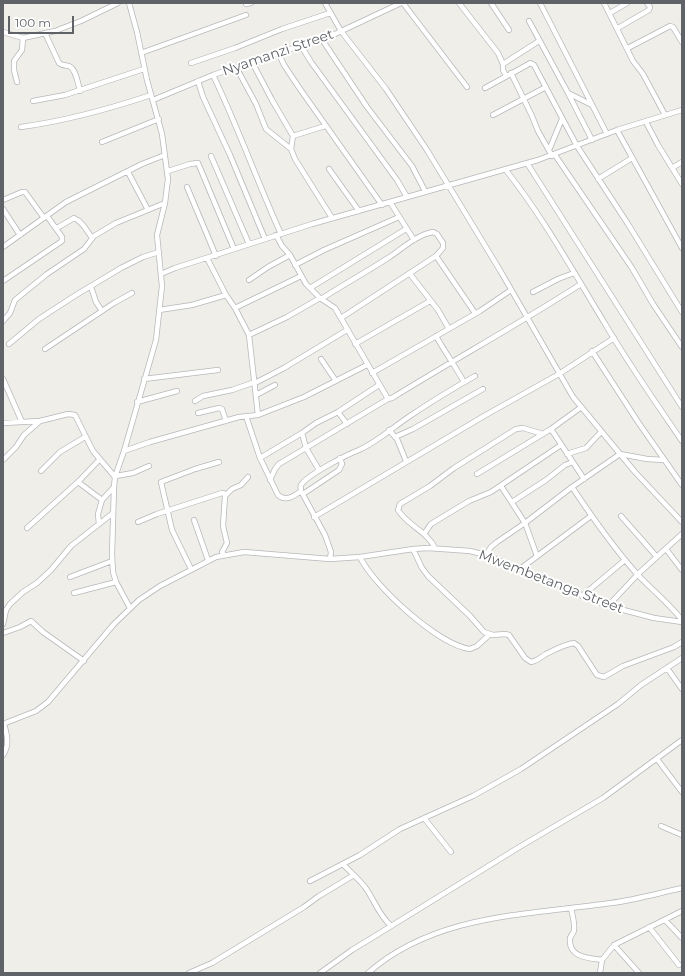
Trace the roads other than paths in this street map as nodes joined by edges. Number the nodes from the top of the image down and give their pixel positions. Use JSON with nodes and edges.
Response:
{"nodes":[{"id":1,"x":118,"y":3,"type":"edge"},
{"id":2,"x":129,"y":3,"type":"edge"},
{"id":3,"x":325,"y":3,"type":"edge"},
{"id":4,"x":402,"y":3,"type":"edge"},
{"id":5,"x":459,"y":3,"type":"edge"},
{"id":6,"x":491,"y":3,"type":"edge"},
{"id":7,"x":540,"y":3,"type":"edge"},
{"id":8,"x":604,"y":3,"type":"edge"},
{"id":9,"x":647,"y":3,"type":"edge"},
{"id":10,"x":623,"y":4,"type":"edge"},
{"id":11,"x":330,"y":13,"type":"junction"},
{"id":12,"x":610,"y":13,"type":"junction"},
{"id":13,"x":246,"y":15,"type":"dead end"},
{"id":14,"x":529,"y":21,"type":"dead end"},
{"id":15,"x":618,"y":28,"type":"junction"},
{"id":16,"x":509,"y":30,"type":"dead end"},
{"id":17,"x":341,"y":31,"type":"junction"},
{"id":18,"x":3,"y":32,"type":"edge"},
{"id":19,"x":45,"y":33,"type":"junction"},
{"id":20,"x":680,"y":34,"type":"edge"},
{"id":21,"x":23,"y":38,"type":"junction"},
{"id":22,"x":321,"y":38,"type":"junction"},
{"id":23,"x":539,"y":41,"type":"junction"},
{"id":24,"x":682,"y":42,"type":"edge"},
{"id":25,"x":300,"y":44,"type":"junction"},
{"id":26,"x":628,"y":48,"type":"junction"},
{"id":27,"x":278,"y":52,"type":"junction"},
{"id":28,"x":141,"y":53,"type":"junction"},
{"id":29,"x":252,"y":62,"type":"junction"},
{"id":30,"x":191,"y":63,"type":"dead end"},
{"id":31,"x":503,"y":64,"type":"junction"},
{"id":32,"x":236,"y":67,"type":"junction"},
{"id":33,"x":144,"y":69,"type":"junction"},
{"id":34,"x":508,"y":74,"type":"junction"},
{"id":35,"x":213,"y":75,"type":"junction"},
{"id":36,"x":198,"y":81,"type":"junction"},
{"id":37,"x":17,"y":82,"type":"dead end"},
{"id":38,"x":466,"y":87,"type":"dead end"},
{"id":39,"x":546,"y":87,"type":"junction"},
{"id":40,"x":485,"y":88,"type":"dead end"},
{"id":41,"x":80,"y":91,"type":"junction"},
{"id":42,"x":568,"y":93,"type":"junction"},
{"id":43,"x":152,"y":98,"type":"junction"},
{"id":44,"x":523,"y":100,"type":"junction"},
{"id":45,"x":33,"y":101,"type":"dead end"},
{"id":46,"x":592,"y":105,"type":"junction"},
{"id":47,"x":682,"y":110,"type":"edge"},
{"id":48,"x":494,"y":115,"type":"dead end"},
{"id":49,"x":665,"y":115,"type":"junction"},
{"id":50,"x":158,"y":119,"type":"junction"},
{"id":51,"x":562,"y":119,"type":"junction"},
{"id":52,"x":646,"y":122,"type":"junction"},
{"id":53,"x":21,"y":126,"type":"dead end"},
{"id":54,"x":325,"y":126,"type":"junction"},
{"id":55,"x":617,"y":130,"type":"junction"},
{"id":56,"x":607,"y":134,"type":"junction"},
{"id":57,"x":293,"y":136,"type":"junction"},
{"id":58,"x":592,"y":140,"type":"junction"},
{"id":59,"x":102,"y":142,"type":"dead end"},
{"id":60,"x":577,"y":146,"type":"junction"},
{"id":61,"x":291,"y":150,"type":"junction"},
{"id":62,"x":550,"y":150,"type":"junction"},
{"id":63,"x":165,"y":155,"type":"junction"},
{"id":64,"x":553,"y":155,"type":"junction"},
{"id":65,"x":211,"y":156,"type":"dead end"},
{"id":66,"x":632,"y":158,"type":"junction"},
{"id":67,"x":682,"y":162,"type":"edge"},
{"id":68,"x":527,"y":163,"type":"junction"},
{"id":69,"x":672,"y":168,"type":"junction"},
{"id":70,"x":329,"y":169,"type":"dead end"},
{"id":71,"x":505,"y":169,"type":"junction"},
{"id":72,"x":168,"y":171,"type":"junction"},
{"id":73,"x":128,"y":172,"type":"junction"},
{"id":74,"x":680,"y":178,"type":"edge"},
{"id":75,"x":598,"y":179,"type":"junction"},
{"id":76,"x":682,"y":184,"type":"edge"},
{"id":77,"x":448,"y":185,"type":"junction"},
{"id":78,"x":187,"y":187,"type":"dead end"},
{"id":79,"x":424,"y":191,"type":"junction"},
{"id":80,"x":407,"y":197,"type":"junction"},
{"id":81,"x":3,"y":200,"type":"edge"},
{"id":82,"x":390,"y":202,"type":"junction"},
{"id":83,"x":166,"y":204,"type":"junction"},
{"id":84,"x":382,"y":205,"type":"junction"},
{"id":85,"x":3,"y":209,"type":"edge"},
{"id":86,"x":148,"y":210,"type":"junction"},
{"id":87,"x":359,"y":211,"type":"junction"},
{"id":88,"x":46,"y":217,"type":"junction"},
{"id":89,"x":399,"y":217,"type":"junction"},
{"id":90,"x":332,"y":218,"type":"junction"},
{"id":91,"x":57,"y":228,"type":"junction"},
{"id":92,"x":406,"y":229,"type":"junction"},
{"id":93,"x":20,"y":235,"type":"junction"},
{"id":94,"x":278,"y":235,"type":"junction"},
{"id":95,"x":92,"y":238,"type":"junction"},
{"id":96,"x":265,"y":239,"type":"junction"},
{"id":97,"x":414,"y":240,"type":"junction"},
{"id":98,"x":249,"y":244,"type":"junction"},
{"id":99,"x":3,"y":247,"type":"edge"},
{"id":100,"x":682,"y":248,"type":"edge"},
{"id":101,"x":234,"y":249,"type":"junction"},
{"id":102,"x":159,"y":252,"type":"junction"},
{"id":103,"x":290,"y":255,"type":"junction"},
{"id":104,"x":216,"y":256,"type":"junction"},
{"id":105,"x":436,"y":256,"type":"junction"},
{"id":106,"x":207,"y":258,"type":"junction"},
{"id":107,"x":295,"y":265,"type":"junction"},
{"id":108,"x":161,"y":274,"type":"junction"},
{"id":109,"x":410,"y":274,"type":"junction"},
{"id":110,"x":574,"y":274,"type":"junction"},
{"id":111,"x":301,"y":276,"type":"junction"},
{"id":112,"x":249,"y":280,"type":"dead end"},
{"id":113,"x":3,"y":281,"type":"edge"},
{"id":114,"x":581,"y":284,"type":"junction"},
{"id":115,"x":91,"y":287,"type":"junction"},
{"id":116,"x":310,"y":288,"type":"junction"},
{"id":117,"x":511,"y":290,"type":"junction"},
{"id":118,"x":533,"y":292,"type":"dead end"},
{"id":119,"x":132,"y":293,"type":"dead end"},
{"id":120,"x":226,"y":295,"type":"junction"},
{"id":121,"x":321,"y":298,"type":"junction"},
{"id":122,"x":430,"y":301,"type":"junction"},
{"id":123,"x":235,"y":308,"type":"junction"},
{"id":124,"x":159,"y":310,"type":"junction"},
{"id":125,"x":102,"y":311,"type":"junction"},
{"id":126,"x":682,"y":312,"type":"edge"},
{"id":127,"x":475,"y":313,"type":"junction"},
{"id":128,"x":341,"y":318,"type":"junction"},
{"id":129,"x":528,"y":318,"type":"junction"},
{"id":130,"x":3,"y":321,"type":"edge"},
{"id":131,"x":449,"y":329,"type":"junction"},
{"id":132,"x":347,"y":330,"type":"junction"},
{"id":133,"x":249,"y":335,"type":"junction"},
{"id":134,"x":436,"y":336,"type":"junction"},
{"id":135,"x":614,"y":338,"type":"junction"},
{"id":136,"x":9,"y":344,"type":"dead end"},
{"id":137,"x":355,"y":344,"type":"junction"},
{"id":138,"x":682,"y":347,"type":"edge"},
{"id":139,"x":45,"y":348,"type":"dead end"},
{"id":140,"x":592,"y":351,"type":"junction"},
{"id":141,"x":321,"y":359,"type":"dead end"},
{"id":142,"x":453,"y":362,"type":"junction"},
{"id":143,"x":367,"y":365,"type":"junction"},
{"id":144,"x":218,"y":370,"type":"dead end"},
{"id":145,"x":372,"y":373,"type":"junction"},
{"id":146,"x":559,"y":374,"type":"junction"},
{"id":147,"x":475,"y":376,"type":"dead end"},
{"id":148,"x":3,"y":379,"type":"edge"},
{"id":149,"x":144,"y":380,"type":"junction"},
{"id":150,"x":336,"y":381,"type":"junction"},
{"id":151,"x":255,"y":382,"type":"junction"},
{"id":152,"x":464,"y":382,"type":"junction"},
{"id":153,"x":275,"y":385,"type":"dead end"},
{"id":154,"x":379,"y":385,"type":"junction"},
{"id":155,"x":483,"y":389,"type":"dead end"},
{"id":156,"x":177,"y":391,"type":"dead end"},
{"id":157,"x":256,"y":395,"type":"junction"},
{"id":158,"x":388,"y":399,"type":"junction"},
{"id":159,"x":137,"y":402,"type":"junction"},
{"id":160,"x":195,"y":402,"type":"dead end"},
{"id":161,"x":682,"y":407,"type":"edge"},
{"id":162,"x":580,"y":408,"type":"junction"},
{"id":163,"x":338,"y":412,"type":"junction"},
{"id":164,"x":198,"y":413,"type":"dead end"},
{"id":165,"x":258,"y":415,"type":"junction"},
{"id":166,"x":246,"y":416,"type":"junction"},
{"id":167,"x":40,"y":421,"type":"junction"},
{"id":168,"x":226,"y":421,"type":"junction"},
{"id":169,"x":22,"y":422,"type":"junction"},
{"id":170,"x":3,"y":423,"type":"edge"},
{"id":171,"x":347,"y":424,"type":"junction"},
{"id":172,"x":551,"y":429,"type":"junction"},
{"id":173,"x":389,"y":430,"type":"junction"},
{"id":174,"x":601,"y":432,"type":"junction"},
{"id":175,"x":302,"y":433,"type":"junction"},
{"id":176,"x":543,"y":434,"type":"junction"},
{"id":177,"x":85,"y":437,"type":"junction"},
{"id":178,"x":395,"y":437,"type":"junction"},
{"id":179,"x":682,"y":441,"type":"edge"},
{"id":180,"x":561,"y":445,"type":"junction"},
{"id":181,"x":306,"y":448,"type":"junction"},
{"id":182,"x":124,"y":451,"type":"junction"},
{"id":183,"x":567,"y":454,"type":"junction"},
{"id":184,"x":620,"y":454,"type":"junction"},
{"id":185,"x":260,"y":458,"type":"junction"},
{"id":186,"x":340,"y":458,"type":"junction"},
{"id":187,"x":100,"y":459,"type":"junction"},
{"id":188,"x":3,"y":460,"type":"edge"},
{"id":189,"x":664,"y":460,"type":"junction"},
{"id":190,"x":406,"y":461,"type":"junction"},
{"id":191,"x":219,"y":462,"type":"dead end"},
{"id":192,"x":573,"y":462,"type":"junction"},
{"id":193,"x":150,"y":466,"type":"dead end"},
{"id":194,"x":319,"y":470,"type":"junction"},
{"id":195,"x":41,"y":471,"type":"dead end"},
{"id":196,"x":477,"y":474,"type":"dead end"},
{"id":197,"x":115,"y":477,"type":"junction"},
{"id":198,"x":248,"y":477,"type":"dead end"},
{"id":199,"x":584,"y":479,"type":"junction"},
{"id":200,"x":270,"y":480,"type":"junction"},
{"id":201,"x":78,"y":482,"type":"junction"},
{"id":202,"x":682,"y":485,"type":"edge"},
{"id":203,"x":500,"y":486,"type":"junction"},
{"id":204,"x":114,"y":487,"type":"junction"},
{"id":205,"x":572,"y":488,"type":"junction"},
{"id":206,"x":302,"y":492,"type":"junction"},
{"id":207,"x":226,"y":494,"type":"junction"},
{"id":208,"x":102,"y":500,"type":"junction"},
{"id":209,"x":512,"y":502,"type":"junction"},
{"id":210,"x":168,"y":512,"type":"junction"},
{"id":211,"x":113,"y":513,"type":"junction"},
{"id":212,"x":591,"y":516,"type":"junction"},
{"id":213,"x":621,"y":516,"type":"dead end"},
{"id":214,"x":314,"y":517,"type":"junction"},
{"id":215,"x":194,"y":520,"type":"dead end"},
{"id":216,"x":138,"y":522,"type":"dead end"},
{"id":217,"x":682,"y":522,"type":"edge"},
{"id":218,"x":525,"y":523,"type":"junction"},
{"id":219,"x":99,"y":524,"type":"junction"},
{"id":220,"x":27,"y":528,"type":"dead end"},
{"id":221,"x":424,"y":534,"type":"junction"},
{"id":222,"x":682,"y":534,"type":"edge"},
{"id":223,"x":435,"y":548,"type":"junction"},
{"id":224,"x":413,"y":549,"type":"junction"},
{"id":225,"x":666,"y":549,"type":"junction"},
{"id":226,"x":224,"y":555,"type":"junction"},
{"id":227,"x":486,"y":555,"type":"junction"},
{"id":228,"x":537,"y":556,"type":"junction"},
{"id":229,"x":360,"y":557,"type":"junction"},
{"id":230,"x":657,"y":557,"type":"junction"},
{"id":231,"x":330,"y":559,"type":"junction"},
{"id":232,"x":208,"y":560,"type":"junction"},
{"id":233,"x":625,"y":560,"type":"junction"},
{"id":234,"x":112,"y":561,"type":"junction"},
{"id":235,"x":191,"y":569,"type":"junction"},
{"id":236,"x":520,"y":569,"type":"junction"},
{"id":237,"x":682,"y":570,"type":"edge"},
{"id":238,"x":638,"y":574,"type":"junction"},
{"id":239,"x":70,"y":577,"type":"dead end"},
{"id":240,"x":116,"y":582,"type":"junction"},
{"id":241,"x":74,"y":593,"type":"dead end"},
{"id":242,"x":582,"y":596,"type":"junction"},
{"id":243,"x":608,"y":606,"type":"junction"},
{"id":244,"x":130,"y":608,"type":"junction"},
{"id":245,"x":682,"y":621,"type":"edge"},
{"id":246,"x":3,"y":624,"type":"edge"},
{"id":247,"x":3,"y":633,"type":"edge"},
{"id":248,"x":489,"y":635,"type":"junction"},
{"id":249,"x":682,"y":642,"type":"edge"},
{"id":250,"x":682,"y":658,"type":"edge"},
{"id":251,"x":84,"y":661,"type":"junction"},
{"id":252,"x":667,"y":668,"type":"junction"},
{"id":253,"x":682,"y":689,"type":"edge"},
{"id":254,"x":4,"y":724,"type":"edge"},
{"id":255,"x":682,"y":740,"type":"edge"},
{"id":256,"x":3,"y":755,"type":"edge"},
{"id":257,"x":657,"y":759,"type":"junction"},
{"id":258,"x":682,"y":792,"type":"edge"},
{"id":259,"x":424,"y":818,"type":"junction"},
{"id":260,"x":661,"y":826,"type":"dead end"},
{"id":261,"x":682,"y":835,"type":"edge"},
{"id":262,"x":452,"y":852,"type":"dead end"},
{"id":263,"x":343,"y":864,"type":"junction"},
{"id":264,"x":354,"y":874,"type":"junction"},
{"id":265,"x":310,"y":881,"type":"dead end"},
{"id":266,"x":682,"y":888,"type":"edge"},
{"id":267,"x":571,"y":908,"type":"junction"},
{"id":268,"x":682,"y":911,"type":"edge"},
{"id":269,"x":665,"y":920,"type":"junction"},
{"id":270,"x":391,"y":926,"type":"junction"},
{"id":271,"x":649,"y":927,"type":"junction"},
{"id":272,"x":682,"y":938,"type":"edge"},
{"id":273,"x":614,"y":945,"type":"junction"},
{"id":274,"x":602,"y":960,"type":"junction"},
{"id":275,"x":679,"y":965,"type":"dead end"},
{"id":276,"x":602,"y":972,"type":"edge"},
{"id":277,"x":189,"y":973,"type":"edge"},
{"id":278,"x":320,"y":973,"type":"edge"},
{"id":279,"x":368,"y":973,"type":"edge"},
{"id":280,"x":639,"y":973,"type":"edge"}],
"edges":[{"from":1,"to":19,"type":"street"},
{"from":2,"to":28,"type":"street"},
{"from":3,"to":11,"type":"street"},
{"from":4,"to":17,"type":"street","name":"Nyamanzi Street"},
{"from":4,"to":38,"type":"street"},
{"from":5,"to":31,"type":"street"},
{"from":6,"to":16,"type":"street"},
{"from":7,"to":46,"type":"street"},
{"from":8,"to":12,"type":"street"},
{"from":9,"to":15,"type":"street"},
{"from":10,"to":12,"type":"street"},
{"from":11,"to":17,"type":"street"},
{"from":11,"to":30,"type":"street"},
{"from":12,"to":15,"type":"street"},
{"from":13,"to":28,"type":"street"},
{"from":14,"to":23,"type":"street"},
{"from":15,"to":26,"type":"street"},
{"from":17,"to":22,"type":"street","name":"Nyamanzi Street"},
{"from":17,"to":77,"type":"street"},
{"from":18,"to":21,"type":"street"},
{"from":19,"to":21,"type":"street"},
{"from":19,"to":41,"type":"street"},
{"from":20,"to":24,"type":"street"},
{"from":20,"to":26,"type":"street"},
{"from":21,"to":37,"type":"street"},
{"from":22,"to":25,"type":"street","name":"Nyamanzi Street"},
{"from":22,"to":79,"type":"street"},
{"from":23,"to":31,"type":"street"},
{"from":23,"to":42,"type":"street"},
{"from":25,"to":27,"type":"street","name":"Nyamanzi Street"},
{"from":25,"to":80,"type":"street"},
{"from":26,"to":49,"type":"street"},
{"from":27,"to":29,"type":"street","name":"Nyamanzi Street"},
{"from":27,"to":54,"type":"street"},
{"from":28,"to":33,"type":"street"},
{"from":29,"to":32,"type":"street","name":"Nyamanzi Street"},
{"from":29,"to":57,"type":"street"},
{"from":31,"to":34,"type":"street"},
{"from":32,"to":35,"type":"street","name":"Nyamanzi Street"},
{"from":32,"to":61,"type":"street"},
{"from":33,"to":41,"type":"street"},
{"from":33,"to":43,"type":"street"},
{"from":34,"to":39,"type":"street"},
{"from":34,"to":40,"type":"street"},
{"from":34,"to":44,"type":"street"},
{"from":35,"to":36,"type":"street","name":"Nyamanzi Street"},
{"from":35,"to":94,"type":"street"},
{"from":36,"to":43,"type":"street","name":"Nyamanzi Street"},
{"from":36,"to":96,"type":"street"},
{"from":39,"to":44,"type":"street"},
{"from":39,"to":51,"type":"street"},
{"from":41,"to":45,"type":"street"},
{"from":42,"to":46,"type":"street"},
{"from":42,"to":58,"type":"street"},
{"from":43,"to":50,"type":"street"},
{"from":43,"to":53,"type":"street","name":"Nyamanzi Street"},
{"from":44,"to":48,"type":"street"},
{"from":44,"to":62,"type":"street"},
{"from":46,"to":56,"type":"street"},
{"from":47,"to":49,"type":"street"},
{"from":49,"to":52,"type":"street"},
{"from":50,"to":59,"type":"street"},
{"from":50,"to":63,"type":"street"},
{"from":51,"to":60,"type":"street"},
{"from":51,"to":62,"type":"street"},
{"from":52,"to":55,"type":"street"},
{"from":52,"to":69,"type":"street"},
{"from":54,"to":57,"type":"street"},
{"from":54,"to":84,"type":"street"},
{"from":55,"to":56,"type":"street"},
{"from":55,"to":66,"type":"street"},
{"from":56,"to":58,"type":"street"},
{"from":57,"to":61,"type":"street"},
{"from":58,"to":60,"type":"street"},
{"from":60,"to":64,"type":"street"},
{"from":60,"to":75,"type":"street"},
{"from":61,"to":90,"type":"street"},
{"from":62,"to":64,"type":"street"},
{"from":63,"to":72,"type":"street"},
{"from":63,"to":73,"type":"street"},
{"from":64,"to":68,"type":"street"},
{"from":64,"to":138,"type":"street"},
{"from":65,"to":98,"type":"street"},
{"from":66,"to":75,"type":"street"},
{"from":66,"to":100,"type":"street"},
{"from":67,"to":69,"type":"street"},
{"from":68,"to":71,"type":"street"},
{"from":68,"to":161,"type":"street"},
{"from":69,"to":74,"type":"street"},
{"from":70,"to":87,"type":"street"},
{"from":71,"to":77,"type":"street"},
{"from":71,"to":110,"type":"street"},
{"from":72,"to":83,"type":"street"},
{"from":72,"to":101,"type":"street"},
{"from":73,"to":86,"type":"street"},
{"from":73,"to":88,"type":"street"},
{"from":74,"to":76,"type":"street"},
{"from":75,"to":126,"type":"street"},
{"from":77,"to":79,"type":"street"},
{"from":77,"to":117,"type":"street"},
{"from":78,"to":104,"type":"street"},
{"from":79,"to":80,"type":"street"},
{"from":80,"to":82,"type":"street"},
{"from":81,"to":88,"type":"street"},
{"from":82,"to":84,"type":"street"},
{"from":82,"to":89,"type":"street"},
{"from":83,"to":86,"type":"street"},
{"from":83,"to":102,"type":"street"},
{"from":84,"to":87,"type":"street"},
{"from":85,"to":93,"type":"street"},
{"from":86,"to":95,"type":"street"},
{"from":87,"to":90,"type":"street"},
{"from":88,"to":91,"type":"street"},
{"from":88,"to":93,"type":"street"},
{"from":89,"to":92,"type":"street"},
{"from":89,"to":107,"type":"street"},
{"from":90,"to":94,"type":"street"},
{"from":91,"to":95,"type":"street"},
{"from":91,"to":113,"type":"street"},
{"from":92,"to":97,"type":"street"},
{"from":92,"to":116,"type":"street"},
{"from":93,"to":99,"type":"street"},
{"from":94,"to":96,"type":"street"},
{"from":94,"to":103,"type":"street"},
{"from":95,"to":130,"type":"street"},
{"from":96,"to":98,"type":"street"},
{"from":97,"to":105,"type":"street"},
{"from":97,"to":121,"type":"street"},
{"from":98,"to":101,"type":"street"},
{"from":101,"to":104,"type":"street"},
{"from":102,"to":108,"type":"street"},
{"from":102,"to":115,"type":"street"},
{"from":103,"to":107,"type":"street"},
{"from":103,"to":112,"type":"street"},
{"from":104,"to":106,"type":"street"},
{"from":105,"to":109,"type":"street"},
{"from":105,"to":127,"type":"street"},
{"from":106,"to":108,"type":"street"},
{"from":106,"to":120,"type":"street"},
{"from":107,"to":111,"type":"street"},
{"from":108,"to":124,"type":"street"},
{"from":109,"to":122,"type":"street"},
{"from":109,"to":128,"type":"street"},
{"from":110,"to":114,"type":"street"},
{"from":110,"to":118,"type":"street"},
{"from":111,"to":116,"type":"street"},
{"from":111,"to":123,"type":"street"},
{"from":114,"to":129,"type":"street"},
{"from":114,"to":135,"type":"street"},
{"from":115,"to":125,"type":"street"},
{"from":115,"to":136,"type":"street"},
{"from":116,"to":121,"type":"street"},
{"from":117,"to":127,"type":"street"},
{"from":117,"to":129,"type":"street"},
{"from":119,"to":125,"type":"street"},
{"from":120,"to":123,"type":"street"},
{"from":120,"to":124,"type":"street"},
{"from":121,"to":128,"type":"street"},
{"from":121,"to":133,"type":"street"},
{"from":122,"to":131,"type":"street"},
{"from":122,"to":137,"type":"street"},
{"from":123,"to":133,"type":"street"},
{"from":124,"to":149,"type":"street"},
{"from":125,"to":139,"type":"street"},
{"from":127,"to":131,"type":"street"},
{"from":128,"to":132,"type":"street"},
{"from":129,"to":142,"type":"street"},
{"from":129,"to":146,"type":"street"},
{"from":131,"to":134,"type":"street"},
{"from":132,"to":137,"type":"street"},
{"from":132,"to":151,"type":"street"},
{"from":133,"to":151,"type":"street"},
{"from":134,"to":142,"type":"street"},
{"from":134,"to":145,"type":"street"},
{"from":135,"to":140,"type":"street"},
{"from":135,"to":179,"type":"street"},
{"from":137,"to":143,"type":"street"},
{"from":140,"to":146,"type":"street"},
{"from":140,"to":189,"type":"street"},
{"from":141,"to":150,"type":"street"},
{"from":142,"to":152,"type":"street"},
{"from":142,"to":158,"type":"street"},
{"from":143,"to":145,"type":"street"},
{"from":143,"to":150,"type":"street"},
{"from":144,"to":149,"type":"street"},
{"from":145,"to":154,"type":"street"},
{"from":146,"to":162,"type":"street"},
{"from":146,"to":190,"type":"street"},
{"from":147,"to":152,"type":"street"},
{"from":148,"to":169,"type":"street"},
{"from":149,"to":159,"type":"street"},
{"from":150,"to":165,"type":"street"},
{"from":151,"to":157,"type":"street"},
{"from":151,"to":160,"type":"street"},
{"from":152,"to":173,"type":"street"},
{"from":153,"to":157,"type":"street"},
{"from":154,"to":158,"type":"street"},
{"from":154,"to":163,"type":"street"},
{"from":155,"to":178,"type":"street"},
{"from":156,"to":159,"type":"street"},
{"from":157,"to":165,"type":"street"},
{"from":158,"to":171,"type":"street"},
{"from":159,"to":182,"type":"street"},
{"from":162,"to":172,"type":"street"},
{"from":162,"to":174,"type":"street"},
{"from":163,"to":171,"type":"street"},
{"from":163,"to":175,"type":"street"},
{"from":164,"to":168,"type":"street"},
{"from":165,"to":166,"type":"street"},
{"from":166,"to":168,"type":"street"},
{"from":166,"to":185,"type":"street"},
{"from":167,"to":169,"type":"street"},
{"from":167,"to":177,"type":"street"},
{"from":167,"to":188,"type":"street"},
{"from":168,"to":182,"type":"street"},
{"from":169,"to":170,"type":"street"},
{"from":171,"to":181,"type":"street"},
{"from":172,"to":176,"type":"street"},
{"from":172,"to":180,"type":"street"},
{"from":173,"to":178,"type":"street"},
{"from":173,"to":186,"type":"street"},
{"from":174,"to":183,"type":"street"},
{"from":174,"to":184,"type":"street"},
{"from":175,"to":181,"type":"street"},
{"from":175,"to":185,"type":"street"},
{"from":176,"to":196,"type":"street"},
{"from":176,"to":221,"type":"street"},
{"from":177,"to":187,"type":"street"},
{"from":177,"to":195,"type":"street"},
{"from":178,"to":190,"type":"street"},
{"from":180,"to":183,"type":"street"},
{"from":180,"to":203,"type":"street"},
{"from":181,"to":194,"type":"street"},
{"from":181,"to":200,"type":"street"},
{"from":182,"to":197,"type":"street"},
{"from":183,"to":192,"type":"street"},
{"from":184,"to":189,"type":"street"},
{"from":184,"to":199,"type":"street"},
{"from":184,"to":217,"type":"street"},
{"from":185,"to":200,"type":"street"},
{"from":186,"to":194,"type":"street"},
{"from":186,"to":206,"type":"street"},
{"from":187,"to":197,"type":"street"},
{"from":187,"to":201,"type":"street"},
{"from":189,"to":202,"type":"street"},
{"from":190,"to":214,"type":"street"},
{"from":191,"to":210,"type":"street"},
{"from":192,"to":199,"type":"street"},
{"from":192,"to":209,"type":"street"},
{"from":193,"to":197,"type":"street"},
{"from":194,"to":206,"type":"street"},
{"from":197,"to":204,"type":"street"},
{"from":198,"to":207,"type":"street"},
{"from":199,"to":205,"type":"street"},
{"from":200,"to":206,"type":"street"},
{"from":201,"to":208,"type":"street"},
{"from":201,"to":220,"type":"street"},
{"from":203,"to":209,"type":"street"},
{"from":203,"to":221,"type":"street"},
{"from":204,"to":208,"type":"street"},
{"from":204,"to":211,"type":"street"},
{"from":205,"to":212,"type":"street"},
{"from":205,"to":218,"type":"street"},
{"from":206,"to":214,"type":"street"},
{"from":207,"to":210,"type":"street"},
{"from":207,"to":226,"type":"street"},
{"from":208,"to":219,"type":"street"},
{"from":209,"to":218,"type":"street"},
{"from":210,"to":216,"type":"street"},
{"from":210,"to":235,"type":"street"},
{"from":211,"to":219,"type":"street"},
{"from":211,"to":234,"type":"street"},
{"from":212,"to":228,"type":"street"},
{"from":212,"to":233,"type":"street"},
{"from":213,"to":230,"type":"street"},
{"from":214,"to":231,"type":"street"},
{"from":215,"to":232,"type":"street"},
{"from":218,"to":227,"type":"street"},
{"from":218,"to":228,"type":"street"},
{"from":219,"to":246,"type":"street"},
{"from":221,"to":223,"type":"street"},
{"from":222,"to":225,"type":"street"},
{"from":223,"to":224,"type":"street","name":"Mwembetanga Street"},
{"from":223,"to":227,"type":"street","name":"Mwembetanga Street"},
{"from":224,"to":229,"type":"street","name":"Mwembetanga Street"},
{"from":224,"to":248,"type":"street"},
{"from":225,"to":230,"type":"street"},
{"from":225,"to":237,"type":"street"},
{"from":226,"to":231,"type":"street","name":"Mwembetanga Street"},
{"from":226,"to":232,"type":"street","name":"Mwembetanga Street"},
{"from":227,"to":236,"type":"street","name":"Mwembetanga Street"},
{"from":228,"to":236,"type":"street"},
{"from":229,"to":231,"type":"street","name":"Mwembetanga Street"},
{"from":229,"to":248,"type":"street"},
{"from":230,"to":238,"type":"street"},
{"from":232,"to":235,"type":"street","name":"Mwembetanga Street"},
{"from":233,"to":238,"type":"street"},
{"from":233,"to":242,"type":"street"},
{"from":234,"to":239,"type":"street"},
{"from":234,"to":240,"type":"street"},
{"from":235,"to":244,"type":"street","name":"Mwembetanga Street"},
{"from":236,"to":242,"type":"street","name":"Mwembetanga Street"},
{"from":238,"to":243,"type":"street"},
{"from":238,"to":245,"type":"street"},
{"from":240,"to":241,"type":"street"},
{"from":240,"to":244,"type":"street"},
{"from":242,"to":243,"type":"street","name":"Mwembetanga Street"},
{"from":243,"to":245,"type":"street","name":"Mwembetanga Street"},
{"from":244,"to":251,"type":"street","name":"Mwembetanga Street"},
{"from":247,"to":251,"type":"street"},
{"from":248,"to":249,"type":"street"},
{"from":250,"to":252,"type":"street"},
{"from":251,"to":254,"type":"street","name":"Mwembetanga Street"},
{"from":252,"to":253,"type":"street"},
{"from":252,"to":259,"type":"street"},
{"from":254,"to":256,"type":"street"},
{"from":255,"to":257,"type":"street"},
{"from":257,"to":258,"type":"street"},
{"from":257,"to":270,"type":"street"},
{"from":259,"to":262,"type":"street"},
{"from":259,"to":263,"type":"street"},
{"from":260,"to":261,"type":"street"},
{"from":263,"to":264,"type":"street"},
{"from":263,"to":265,"type":"street"},
{"from":264,"to":270,"type":"street"},
{"from":264,"to":277,"type":"street"},
{"from":266,"to":267,"type":"street"},
{"from":267,"to":274,"type":"street"},
{"from":267,"to":279,"type":"street"},
{"from":268,"to":269,"type":"street"},
{"from":269,"to":271,"type":"street"},
{"from":269,"to":272,"type":"street"},
{"from":270,"to":278,"type":"street"},
{"from":271,"to":273,"type":"street"},
{"from":271,"to":275,"type":"street"},
{"from":273,"to":274,"type":"street"},
{"from":273,"to":280,"type":"street"},
{"from":274,"to":276,"type":"street"}]}
